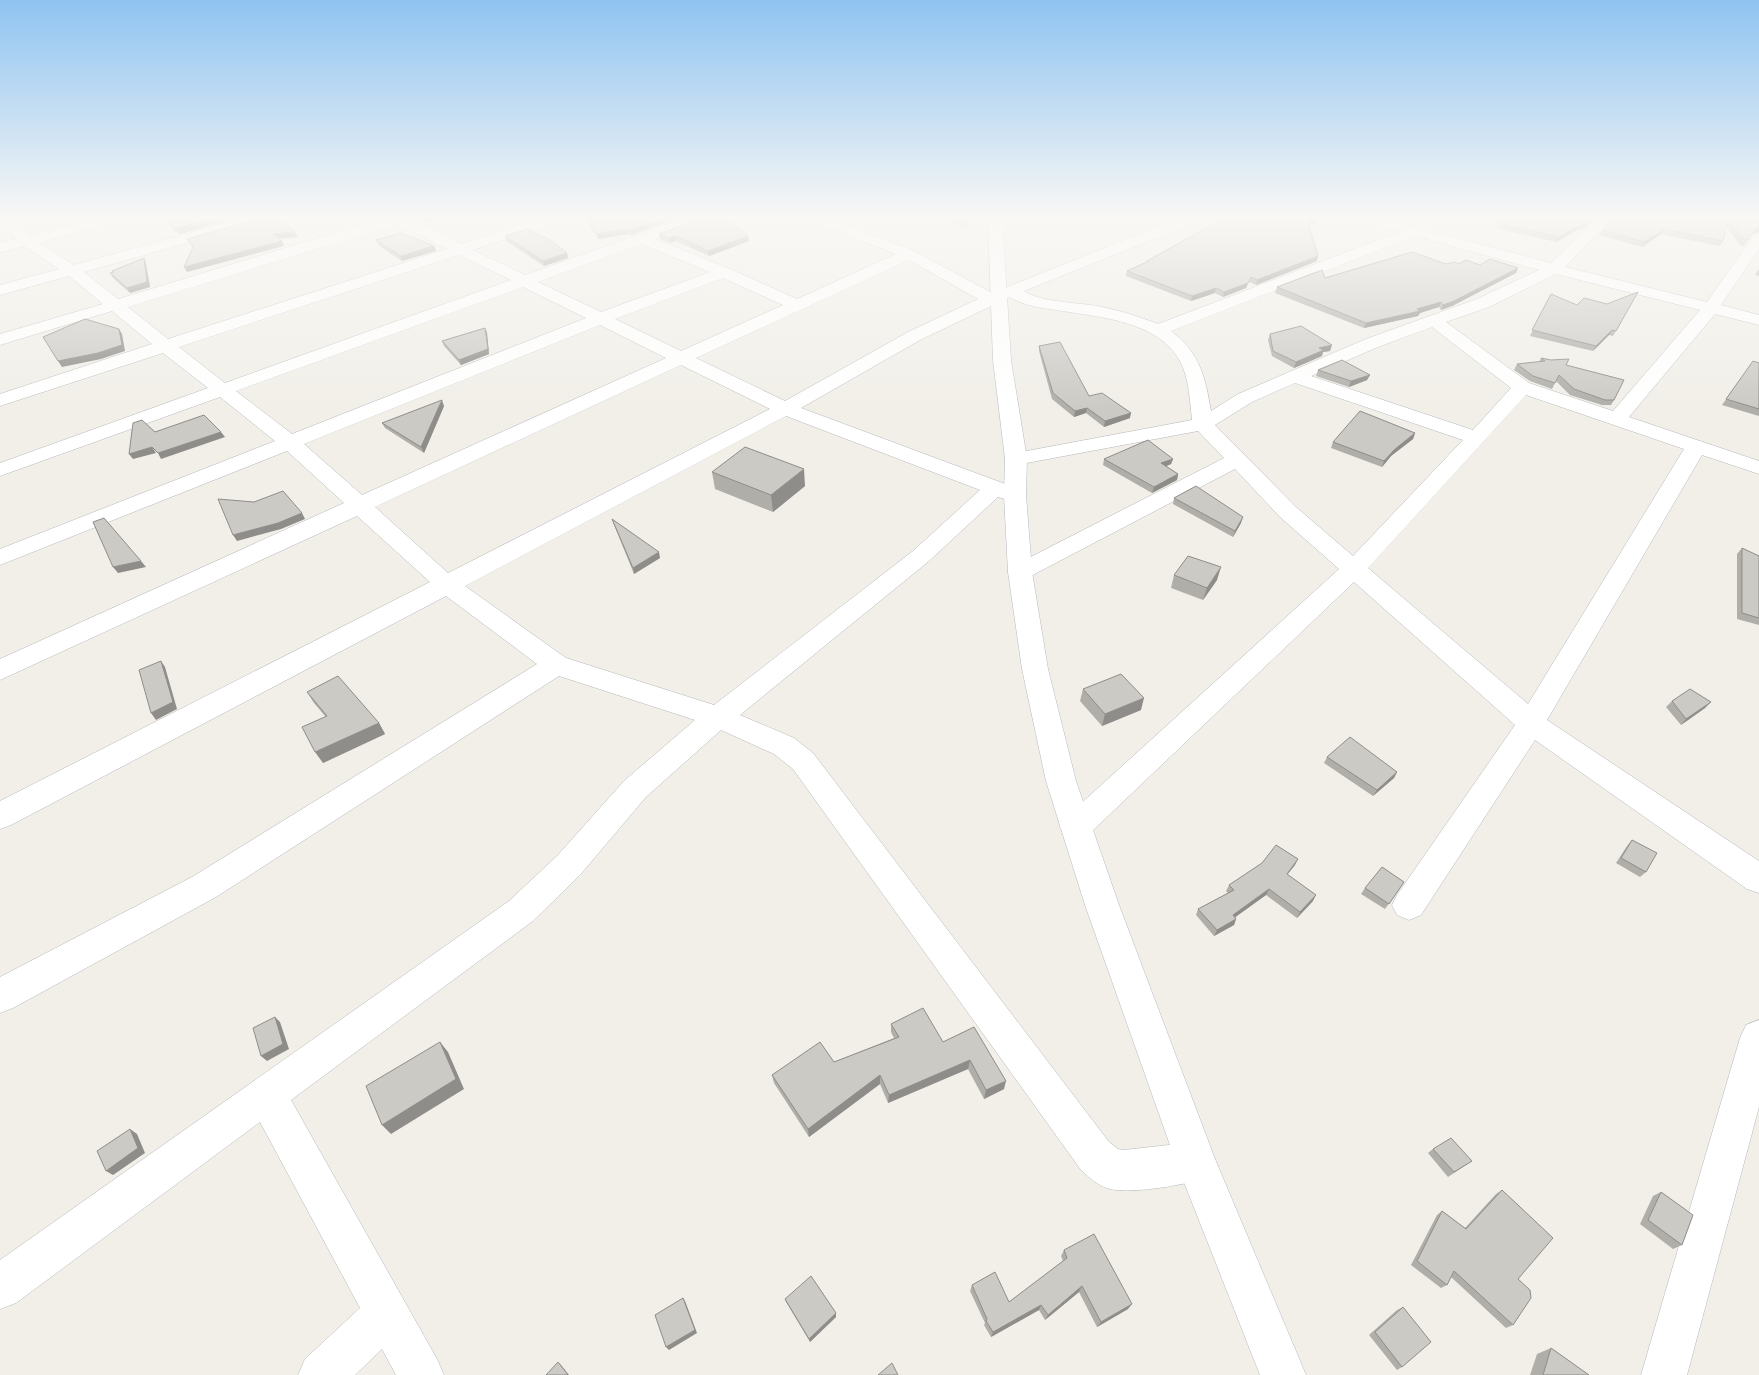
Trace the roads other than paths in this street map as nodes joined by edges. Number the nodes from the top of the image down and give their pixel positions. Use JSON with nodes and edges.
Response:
{"nodes":[{"id":1,"x":32,"y":281,"type":"edge"},
{"id":2,"x":86,"y":281,"type":"edge"},
{"id":3,"x":193,"y":281,"type":"edge"},
{"id":4,"x":364,"y":281,"type":"edge"},
{"id":5,"x":699,"y":281,"type":"edge"},
{"id":6,"x":744,"y":281,"type":"edge"},
{"id":7,"x":851,"y":281,"type":"edge"},
{"id":8,"x":970,"y":281,"type":"edge"},
{"id":9,"x":1000,"y":281,"type":"edge"},
{"id":10,"x":1034,"y":281,"type":"edge"},
{"id":11,"x":1283,"y":281,"type":"edge"},
{"id":12,"x":1529,"y":281,"type":"edge"},
{"id":13,"x":1603,"y":281,"type":"edge"},
{"id":14,"x":1729,"y":281,"type":"edge"},
{"id":15,"x":526,"y":282,"type":"joint"},
{"id":16,"x":0,"y":290,"type":"edge"},
{"id":17,"x":1000,"y":295,"type":"junction"},
{"id":18,"x":115,"y":305,"type":"junction"},
{"id":19,"x":798,"y":306,"type":"junction"},
{"id":20,"x":1711,"y":308,"type":"junction"},
{"id":21,"x":599,"y":318,"type":"junction"},
{"id":22,"x":1434,"y":320,"type":"junction"},
{"id":23,"x":1759,"y":320,"type":"edge"},
{"id":24,"x":1158,"y":330,"type":"junction"},
{"id":25,"x":0,"y":340,"type":"edge"},
{"id":26,"x":164,"y":345,"type":"junction"},
{"id":27,"x":683,"y":359,"type":"junction"},
{"id":28,"x":1294,"y":377,"type":"junction"},
{"id":29,"x":1522,"y":387,"type":"junction"},
{"id":30,"x":223,"y":390,"type":"junction"},
{"id":31,"x":0,"y":400,"type":"edge"},
{"id":32,"x":785,"y":409,"type":"junction"},
{"id":33,"x":1616,"y":420,"type":"junction"},
{"id":34,"x":1203,"y":424,"type":"junction"},
{"id":35,"x":1477,"y":438,"type":"junction"},
{"id":36,"x":291,"y":443,"type":"junction"},
{"id":37,"x":1696,"y":447,"type":"junction"},
{"id":38,"x":1016,"y":459,"type":"junction"},
{"id":39,"x":1237,"y":460,"type":"junction"},
{"id":40,"x":1759,"y":468,"type":"edge"},
{"id":41,"x":0,"y":470,"type":"edge"},
{"id":42,"x":1004,"y":492,"type":"junction"},
{"id":43,"x":360,"y":505,"type":"junction"},
{"id":44,"x":0,"y":558,"type":"edge"},
{"id":45,"x":1355,"y":568,"type":"junction"},
{"id":46,"x":1020,"y":572,"type":"junction"},
{"id":47,"x":446,"y":584,"type":"junction"},
{"id":48,"x":556,"y":665,"type":"junction"},
{"id":49,"x":0,"y":670,"type":"edge"},
{"id":50,"x":718,"y":717,"type":"junction"},
{"id":51,"x":1532,"y":724,"type":"junction"},
{"id":52,"x":0,"y":816,"type":"edge"},
{"id":53,"x":1076,"y":827,"type":"junction"},
{"id":54,"x":1759,"y":879,"type":"edge"},
{"id":55,"x":1409,"y":905,"type":"dead end"},
{"id":56,"x":0,"y":996,"type":"edge"},
{"id":57,"x":1759,"y":1038,"type":"edge"},
{"id":58,"x":266,"y":1095,"type":"junction"},
{"id":59,"x":1196,"y":1162,"type":"junction"},
{"id":60,"x":0,"y":1287,"type":"edge"},
{"id":61,"x":387,"y":1313,"type":"junction"},
{"id":62,"x":321,"y":1375,"type":"edge"},
{"id":63,"x":421,"y":1375,"type":"edge"},
{"id":64,"x":1283,"y":1375,"type":"edge"},
{"id":65,"x":1664,"y":1375,"type":"edge"}],
"edges":[{"from":1,"to":16,"type":"street"},
{"from":2,"to":18,"type":"street"},
{"from":3,"to":18,"type":"street"},
{"from":4,"to":26,"type":"street"},
{"from":5,"to":21,"type":"street"},
{"from":6,"to":19,"type":"street"},
{"from":7,"to":19,"type":"street"},
{"from":8,"to":17,"type":"street"},
{"from":9,"to":17,"type":"street"},
{"from":10,"to":17,"type":"street"},
{"from":11,"to":24,"type":"street"},
{"from":12,"to":22,"type":"street"},
{"from":13,"to":20,"type":"street"},
{"from":14,"to":20,"type":"street"},
{"from":15,"to":21,"type":"street"},
{"from":15,"to":30,"type":"street"},
{"from":17,"to":24,"type":"street"},
{"from":17,"to":32,"type":"street"},
{"from":17,"to":38,"type":"street"},
{"from":18,"to":25,"type":"street"},
{"from":18,"to":26,"type":"street"},
{"from":19,"to":27,"type":"street"},
{"from":20,"to":23,"type":"street"},
{"from":20,"to":33,"type":"street"},
{"from":21,"to":27,"type":"street"},
{"from":21,"to":36,"type":"street"},
{"from":22,"to":28,"type":"street"},
{"from":22,"to":29,"type":"street"},
{"from":24,"to":34,"type":"street"},
{"from":26,"to":30,"type":"street"},
{"from":26,"to":31,"type":"street"},
{"from":27,"to":32,"type":"street"},
{"from":27,"to":43,"type":"street"},
{"from":28,"to":34,"type":"street"},
{"from":28,"to":35,"type":"street"},
{"from":29,"to":33,"type":"street"},
{"from":29,"to":35,"type":"street"},
{"from":30,"to":36,"type":"street"},
{"from":30,"to":41,"type":"street"},
{"from":32,"to":42,"type":"street"},
{"from":32,"to":47,"type":"street"},
{"from":33,"to":37,"type":"street"},
{"from":34,"to":38,"type":"street"},
{"from":34,"to":39,"type":"street"},
{"from":35,"to":45,"type":"street"},
{"from":36,"to":43,"type":"street"},
{"from":36,"to":44,"type":"street"},
{"from":37,"to":40,"type":"street"},
{"from":37,"to":51,"type":"street"},
{"from":38,"to":42,"type":"street"},
{"from":39,"to":45,"type":"street"},
{"from":39,"to":46,"type":"street"},
{"from":42,"to":46,"type":"street"},
{"from":42,"to":50,"type":"street"},
{"from":43,"to":47,"type":"street"},
{"from":43,"to":49,"type":"street"},
{"from":45,"to":51,"type":"street"},
{"from":45,"to":53,"type":"street"},
{"from":46,"to":53,"type":"street"},
{"from":47,"to":48,"type":"street"},
{"from":47,"to":52,"type":"street"},
{"from":48,"to":50,"type":"street"},
{"from":48,"to":56,"type":"street"},
{"from":50,"to":58,"type":"street"},
{"from":50,"to":59,"type":"street"},
{"from":51,"to":54,"type":"street"},
{"from":51,"to":55,"type":"street"},
{"from":53,"to":59,"type":"street"},
{"from":57,"to":65,"type":"street"},
{"from":58,"to":60,"type":"street"},
{"from":58,"to":61,"type":"street"},
{"from":59,"to":64,"type":"street"},
{"from":61,"to":62,"type":"street"},
{"from":61,"to":63,"type":"street"}]}
